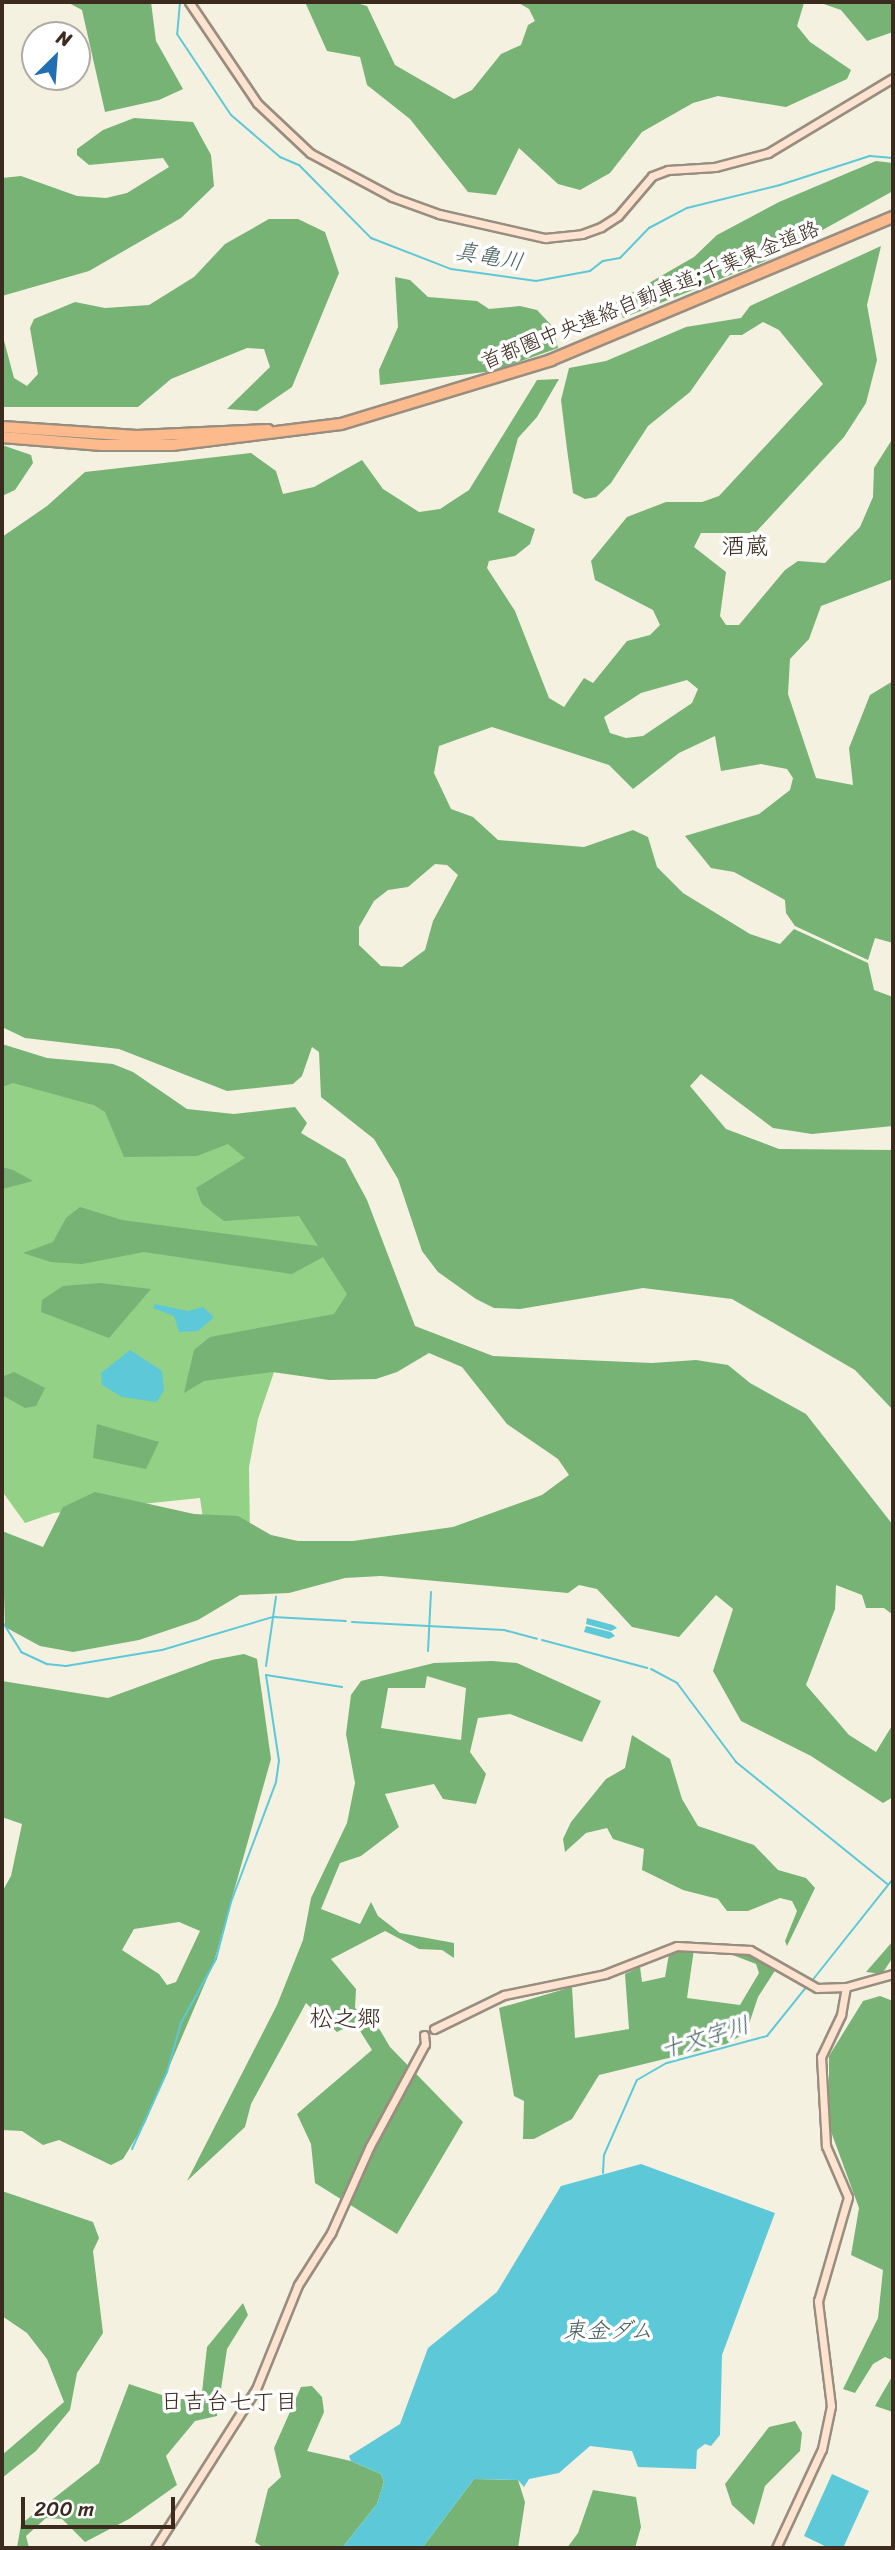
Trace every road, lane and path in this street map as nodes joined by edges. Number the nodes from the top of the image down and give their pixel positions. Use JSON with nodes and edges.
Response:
{"nodes":[{"id":1,"x":189,"y":2,"type":"edge"},
{"id":2,"x":893,"y":78,"type":"edge"},
{"id":3,"x":890,"y":218,"type":"edge"},
{"id":4,"x":379,"y":414,"type":"junction"},
{"id":5,"x":2,"y":428,"type":"edge"},
{"id":6,"x":2,"y":437,"type":"edge"},
{"id":7,"x":893,"y":1974,"type":"edge"},
{"id":8,"x":846,"y":1987,"type":"junction"},
{"id":9,"x":434,"y":2029,"type":"dead end"},
{"id":10,"x":424,"y":2035,"type":"dead end"},
{"id":11,"x":155,"y":2548,"type":"edge"},
{"id":12,"x":776,"y":2548,"type":"edge"}],
"edges":[{"from":1,"to":2,"type":"street"},
{"from":3,"to":4,"type":"highway","name":"首都圏中央連絡自動車道;千葉東金道路"},
{"from":4,"to":5,"type":"highway","name":"首都圏中央連絡自動車道;千葉東金道路"},
{"from":4,"to":6,"type":"highway","name":"首都圏中央連絡自動車道;千葉東金道路"},
{"from":7,"to":8,"type":"street"},
{"from":8,"to":9,"type":"street"},
{"from":8,"to":12,"type":"street"},
{"from":10,"to":11,"type":"street"}]}
